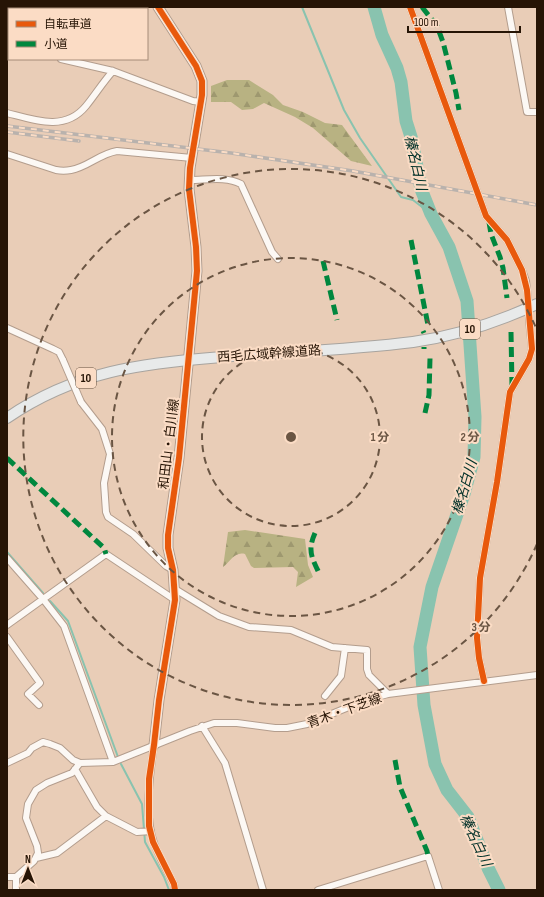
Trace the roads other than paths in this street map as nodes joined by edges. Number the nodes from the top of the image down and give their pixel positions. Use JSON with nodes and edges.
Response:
{"nodes":[{"id":1,"x":158,"y":7,"type":"edge"},
{"id":2,"x":410,"y":7,"type":"edge"},
{"id":3,"x":508,"y":7,"type":"edge"},
{"id":4,"x":65,"y":60,"type":"edge"},
{"id":5,"x":112,"y":71,"type":"junction"},
{"id":6,"x":201,"y":102,"type":"junction"},
{"id":7,"x":537,"y":112,"type":"edge"},
{"id":8,"x":7,"y":113,"type":"edge"},
{"id":9,"x":7,"y":154,"type":"edge"},
{"id":10,"x":192,"y":158,"type":"junction"},
{"id":11,"x":190,"y":180,"type":"junction"},
{"id":12,"x":278,"y":259,"type":"dead end"},
{"id":13,"x":528,"y":299,"type":"dead end"},
{"id":14,"x":537,"y":304,"type":"edge"},
{"id":15,"x":530,"y":319,"type":"dead end"},
{"id":16,"x":7,"y":328,"type":"edge"},
{"id":17,"x":534,"y":330,"type":"edge"},
{"id":18,"x":188,"y":359,"type":"junction"},
{"id":19,"x":7,"y":418,"type":"edge"},
{"id":20,"x":7,"y":558,"type":"edge"},
{"id":21,"x":173,"y":570,"type":"junction"},
{"id":22,"x":175,"y":589,"type":"junction"},
{"id":23,"x":43,"y":599,"type":"junction"},
{"id":24,"x":175,"y":600,"type":"junction"},
{"id":25,"x":7,"y":625,"type":"edge"},
{"id":26,"x":7,"y":637,"type":"edge"},
{"id":27,"x":344,"y":648,"type":"junction"},
{"id":28,"x":537,"y":675,"type":"edge"},
{"id":29,"x":484,"y":681,"type":"junction"},
{"id":30,"x":388,"y":694,"type":"junction"},
{"id":31,"x":325,"y":696,"type":"dead end"},
{"id":32,"x":39,"y":705,"type":"dead end"},
{"id":33,"x":202,"y":726,"type":"junction"},
{"id":34,"x":154,"y":745,"type":"junction"},
{"id":35,"x":113,"y":762,"type":"junction"},
{"id":36,"x":7,"y":763,"type":"edge"},
{"id":37,"x":80,"y":763,"type":"junction"},
{"id":38,"x":75,"y":769,"type":"junction"},
{"id":39,"x":106,"y":816,"type":"junction"},
{"id":40,"x":150,"y":831,"type":"junction"},
{"id":41,"x":36,"y":858,"type":"junction"},
{"id":42,"x":7,"y":877,"type":"edge"},
{"id":43,"x":16,"y":877,"type":"junction"},
{"id":44,"x":16,"y":890,"type":"edge"},
{"id":45,"x":175,"y":890,"type":"edge"},
{"id":46,"x":263,"y":890,"type":"edge"},
{"id":47,"x":318,"y":890,"type":"edge"},
{"id":48,"x":440,"y":890,"type":"edge"}],
"edges":[{"from":1,"to":6,"type":"street","name":"和田山・白川線"},
{"from":2,"to":13,"type":"street"},
{"from":3,"to":7,"type":"street"},
{"from":4,"to":5,"type":"street"},
{"from":5,"to":6,"type":"street"},
{"from":5,"to":8,"type":"street"},
{"from":6,"to":10,"type":"street","name":"和田山・白川線"},
{"from":9,"to":10,"type":"street"},
{"from":10,"to":11,"type":"street","name":"和田山・白川線"},
{"from":11,"to":12,"type":"street"},
{"from":11,"to":18,"type":"street","name":"和田山・白川線"},
{"from":14,"to":18,"type":"main road","name":"西毛広域幹線道路","number":"10"},
{"from":15,"to":17,"type":"street"},
{"from":16,"to":21,"type":"street","bridge":true},
{"from":17,"to":29,"type":"street"},
{"from":18,"to":19,"type":"main road","name":"西毛広域幹線道路","number":"10"},
{"from":18,"to":21,"type":"street","name":"和田山・白川線"},
{"from":20,"to":23,"type":"street"},
{"from":21,"to":22,"type":"street","name":"和田山・白川線"},
{"from":22,"to":24,"type":"street","name":"和田山・白川線"},
{"from":22,"to":27,"type":"street"},
{"from":23,"to":24,"type":"street"},
{"from":23,"to":25,"type":"street"},
{"from":23,"to":35,"type":"street"},
{"from":24,"to":34,"type":"street","name":"和田山・白川線"},
{"from":26,"to":32,"type":"street"},
{"from":27,"to":30,"type":"street"},
{"from":27,"to":31,"type":"street"},
{"from":28,"to":29,"type":"street","name":"青木・下芝線"},
{"from":29,"to":30,"type":"street","name":"青木・下芝線"},
{"from":30,"to":33,"type":"street","name":"青木・下芝線"},
{"from":33,"to":34,"type":"street","name":"青木・下芝線"},
{"from":33,"to":46,"type":"street"},
{"from":34,"to":35,"type":"street","name":"青木・下芝線"},
{"from":34,"to":40,"type":"street","name":"和田山・白川線"},
{"from":35,"to":37,"type":"street"},
{"from":36,"to":37,"type":"street"},
{"from":37,"to":38,"type":"street"},
{"from":38,"to":39,"type":"street"},
{"from":38,"to":41,"type":"street"},
{"from":39,"to":40,"type":"street"},
{"from":39,"to":41,"type":"street"},
{"from":40,"to":45,"type":"street","name":"和田山・白川線"},
{"from":41,"to":43,"type":"street"},
{"from":42,"to":43,"type":"street"},
{"from":43,"to":44,"type":"street"},
{"from":47,"to":48,"type":"street"}]}
